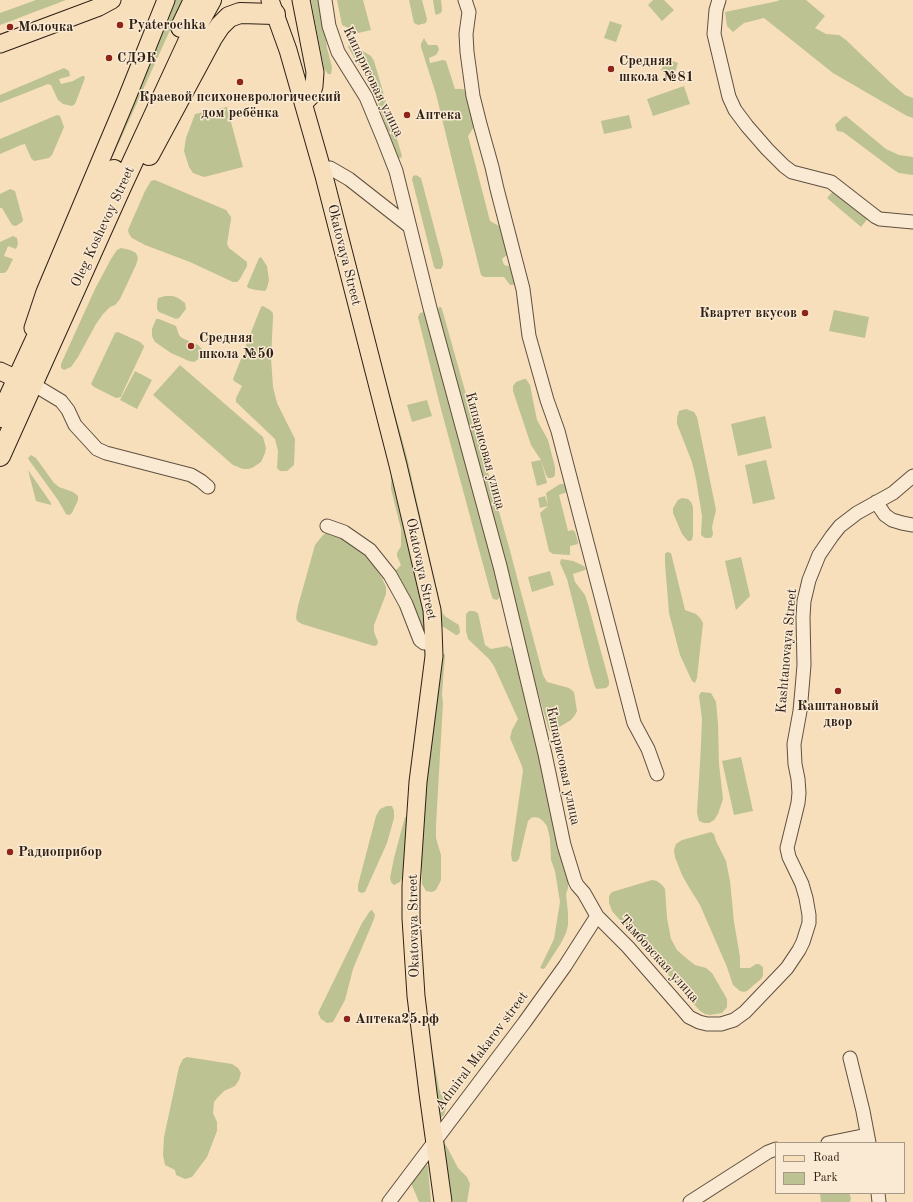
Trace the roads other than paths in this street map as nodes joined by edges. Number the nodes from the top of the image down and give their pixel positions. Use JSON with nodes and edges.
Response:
{"nodes":[{"id":1,"x":112,"y":0,"type":"edge"},
{"id":2,"x":166,"y":0,"type":"edge"},
{"id":3,"x":194,"y":0,"type":"edge"},
{"id":4,"x":211,"y":0,"type":"edge"},
{"id":5,"x":301,"y":0,"type":"edge"},
{"id":6,"x":325,"y":0,"type":"edge"},
{"id":7,"x":465,"y":0,"type":"edge"},
{"id":8,"x":719,"y":0,"type":"edge"},
{"id":9,"x":272,"y":7,"type":"edge"},
{"id":10,"x":308,"y":33,"type":"junction"},
{"id":11,"x":0,"y":44,"type":"edge"},
{"id":12,"x":288,"y":50,"type":"junction"},
{"id":13,"x":304,"y":103,"type":"junction"},
{"id":14,"x":322,"y":169,"type":"junction"},
{"id":15,"x":121,"y":187,"type":"junction"},
{"id":16,"x":913,"y":222,"type":"edge"},
{"id":17,"x":409,"y":226,"type":"junction"},
{"id":18,"x":28,"y":356,"type":"junction"},
{"id":19,"x":16,"y":379,"type":"edge"},
{"id":20,"x":0,"y":417,"type":"edge"},
{"id":21,"x":0,"y":456,"type":"edge"},
{"id":22,"x":913,"y":476,"type":"edge"},
{"id":23,"x":208,"y":487,"type":"dead end"},
{"id":24,"x":876,"y":502,"type":"junction"},
{"id":25,"x":913,"y":525,"type":"edge"},
{"id":26,"x":327,"y":526,"type":"dead end"},
{"id":27,"x":434,"y":643,"type":"junction"},
{"id":28,"x":656,"y":774,"type":"dead end"},
{"id":29,"x":597,"y":916,"type":"junction"},
{"id":30,"x":721,"y":1024,"type":"joint"},
{"id":31,"x":850,"y":1058,"type":"dead end"},
{"id":32,"x":868,"y":1139,"type":"edge"},
{"id":33,"x":434,"y":1141,"type":"junction"},
{"id":34,"x":838,"y":1142,"type":"edge"},
{"id":35,"x":775,"y":1149,"type":"edge"},
{"id":36,"x":389,"y":1202,"type":"edge"},
{"id":37,"x":443,"y":1202,"type":"edge"},
{"id":38,"x":690,"y":1202,"type":"edge"}],
"edges":[{"from":1,"to":11,"type":"main road"},
{"from":2,"to":18,"type":"main road"},
{"from":3,"to":18,"type":"highway","name":"Oleg Koshevoy Street"},
{"from":4,"to":15,"type":"highway","name":"Oleg Koshevoy Street"},
{"from":5,"to":10,"type":"main road"},
{"from":6,"to":17,"type":"street","name":"Кипарисовая улица"},
{"from":7,"to":28,"type":"street"},
{"from":8,"to":16,"type":"street"},
{"from":9,"to":12,"type":"main road","name":"Okatovaya Street"},
{"from":9,"to":15,"type":"highway"},
{"from":10,"to":12,"type":"main road"},
{"from":10,"to":13,"type":"main road"},
{"from":12,"to":13,"type":"main road","name":"Okatovaya Street"},
{"from":13,"to":14,"type":"main road","name":"Okatovaya Street"},
{"from":14,"to":17,"type":"street"},
{"from":14,"to":27,"type":"main road","name":"Okatovaya Street"},
{"from":15,"to":19,"type":"highway","name":"Oleg Koshevoy Street"},
{"from":17,"to":29,"type":"street","name":"Кипарисовая улица"},
{"from":18,"to":19,"type":"highway","name":"Oleg Koshevoy Street"},
{"from":19,"to":20,"type":"highway","name":"Oleg Koshevoy Street"},
{"from":19,"to":21,"type":"highway","name":"Oleg Koshevoy Street"},
{"from":19,"to":23,"type":"street"},
{"from":22,"to":24,"type":"street","name":"Kashtanovaya Street"},
{"from":24,"to":25,"type":"street"},
{"from":24,"to":30,"type":"street","name":"Kashtanovaya Street"},
{"from":26,"to":27,"type":"street"},
{"from":27,"to":33,"type":"main road","name":"Okatovaya Street"},
{"from":29,"to":30,"type":"street","name":"Тамбовская улица"},
{"from":29,"to":33,"type":"street","name":"Admiral Makarov street"},
{"from":31,"to":32,"type":"street"},
{"from":32,"to":34,"type":"street"},
{"from":33,"to":36,"type":"street","name":"Admiral Makarov street"},
{"from":33,"to":37,"type":"main road","name":"Okatovaya Street"},
{"from":35,"to":38,"type":"street"}]}
